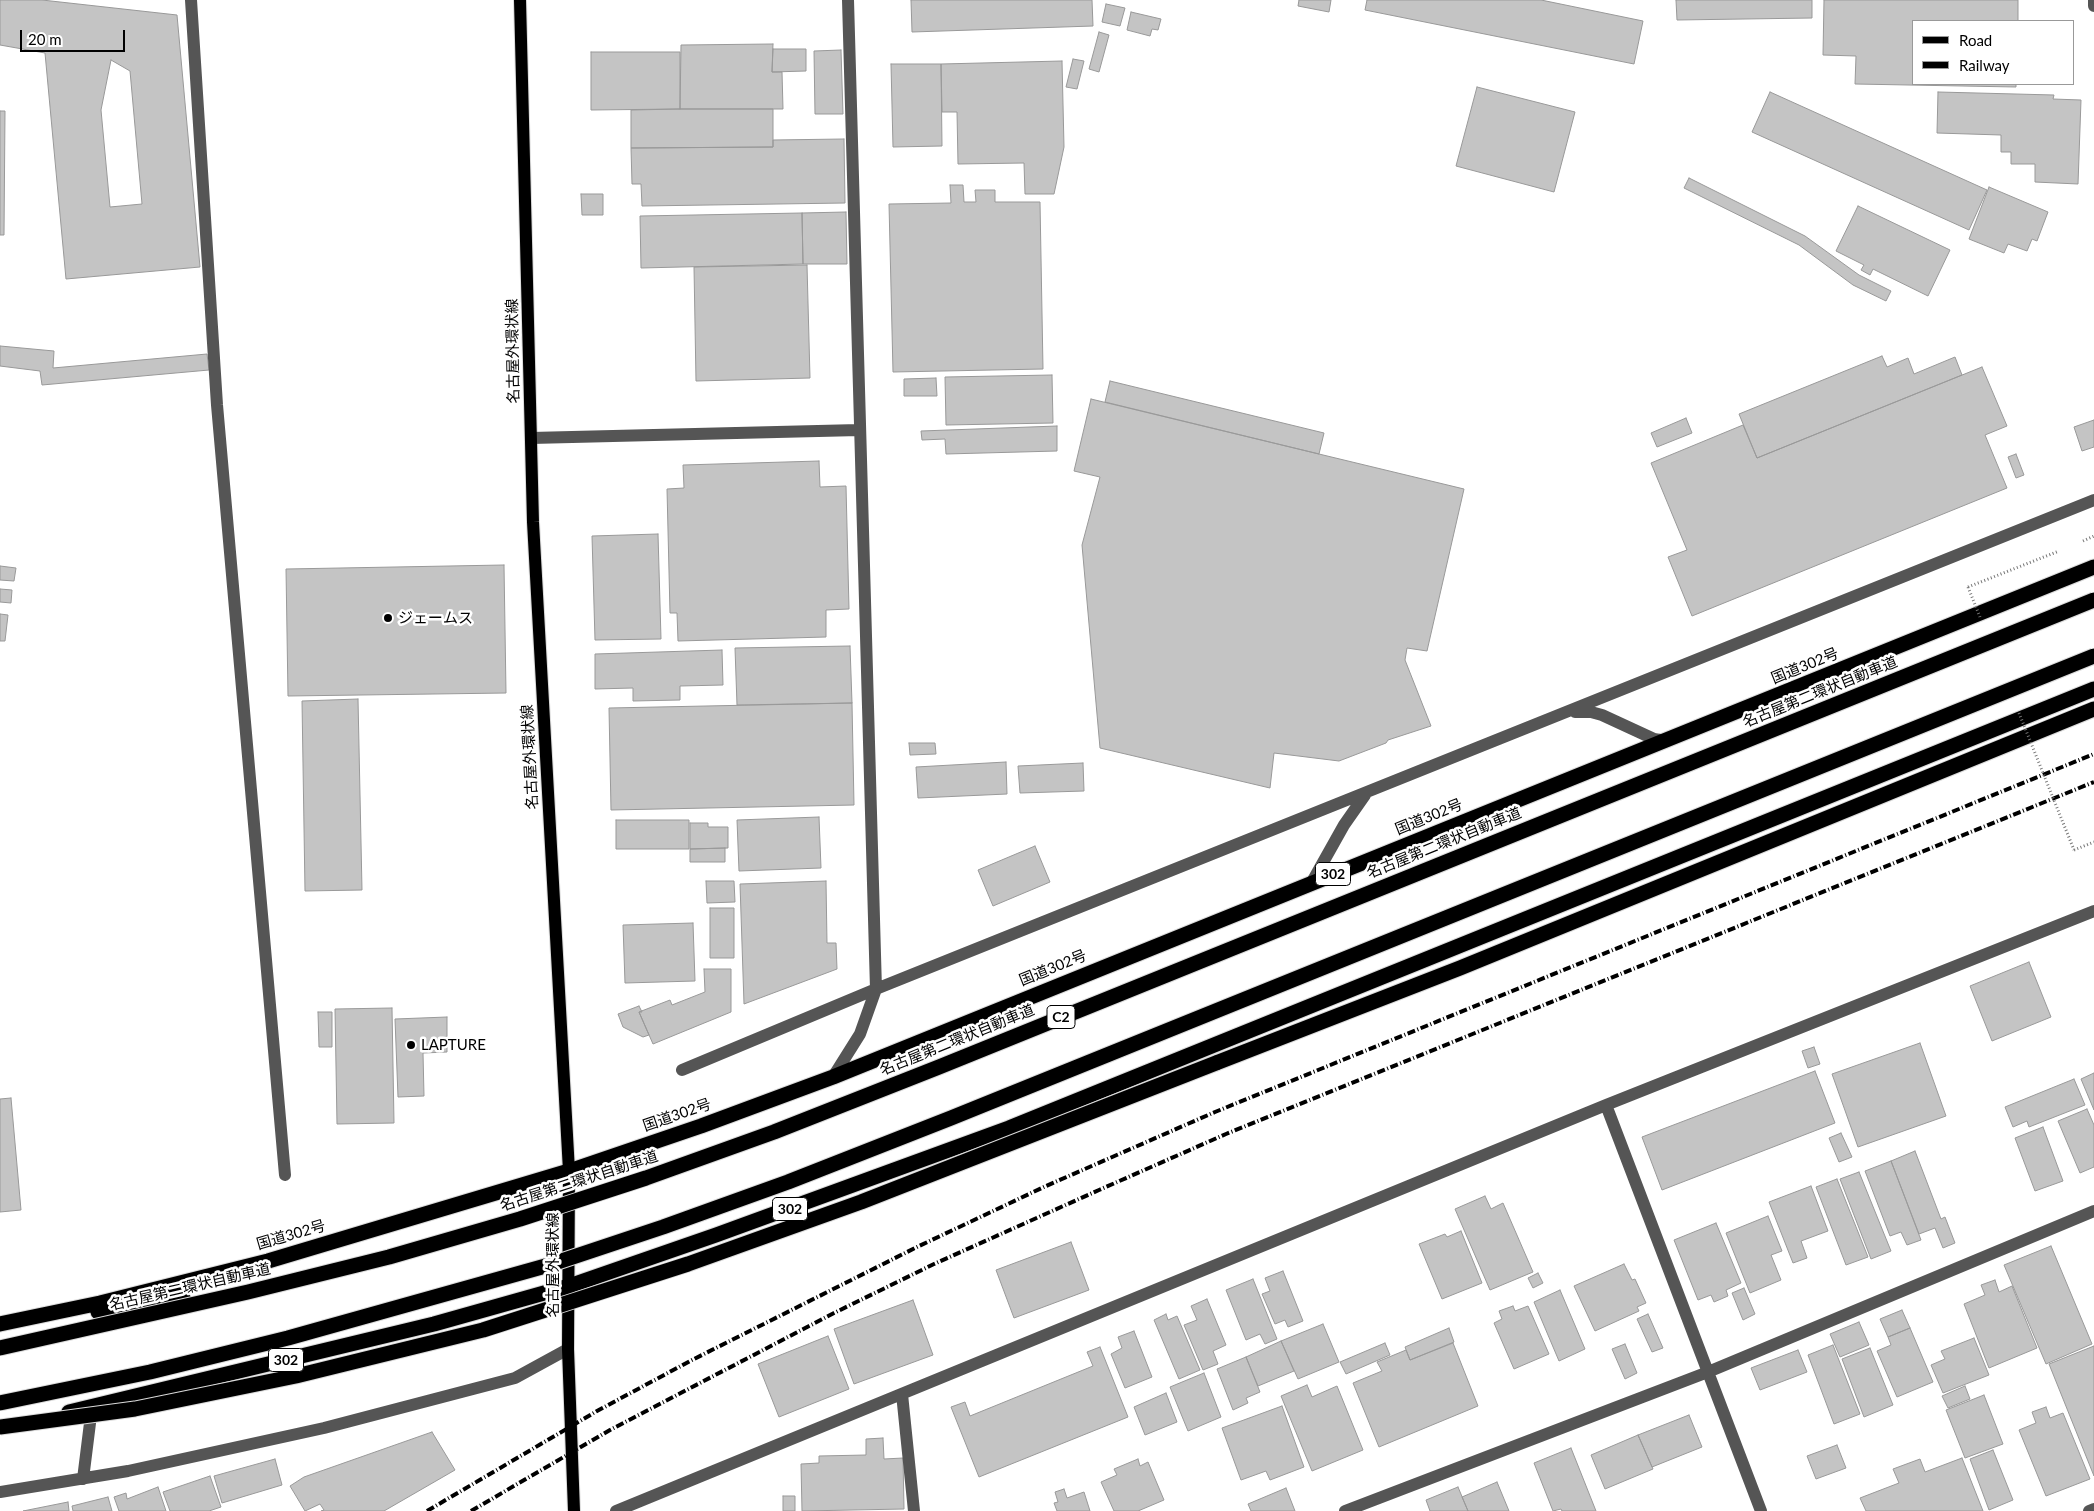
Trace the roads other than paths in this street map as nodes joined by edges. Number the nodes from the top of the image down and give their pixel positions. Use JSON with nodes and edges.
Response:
{"nodes":[{"id":1,"x":191,"y":0,"type":"edge"},
{"id":2,"x":520,"y":0,"type":"edge"},
{"id":3,"x":848,"y":0,"type":"edge"},
{"id":4,"x":2094,"y":0,"type":"edge"},
{"id":5,"x":2094,"y":6,"type":"edge"},
{"id":6,"x":859,"y":430,"type":"junction"},
{"id":7,"x":531,"y":438,"type":"junction"},
{"id":8,"x":2094,"y":500,"type":"edge"},
{"id":9,"x":2094,"y":567,"type":"edge"},
{"id":10,"x":2094,"y":600,"type":"edge"},
{"id":11,"x":2094,"y":656,"type":"edge"},
{"id":12,"x":2094,"y":689,"type":"edge"},
{"id":13,"x":2094,"y":709,"type":"edge"},
{"id":14,"x":1560,"y":714,"type":"junction"},
{"id":15,"x":1666,"y":741,"type":"junction"},
{"id":16,"x":1366,"y":793,"type":"junction"},
{"id":17,"x":1312,"y":882,"type":"junction"},
{"id":18,"x":2094,"y":911,"type":"edge"},
{"id":19,"x":876,"y":989,"type":"junction"},
{"id":20,"x":682,"y":1070,"type":"dead end"},
{"id":21,"x":833,"y":1077,"type":"junction"},
{"id":22,"x":1606,"y":1104,"type":"junction"},
{"id":23,"x":569,"y":1171,"type":"junction"},
{"id":24,"x":285,"y":1175,"type":"dead end"},
{"id":25,"x":2094,"y":1211,"type":"edge"},
{"id":26,"x":569,"y":1286,"type":"junction"},
{"id":27,"x":248,"y":1292,"type":"junction"},
{"id":28,"x":0,"y":1325,"type":"edge"},
{"id":29,"x":0,"y":1348,"type":"edge"},
{"id":30,"x":568,"y":1349,"type":"junction"},
{"id":31,"x":1708,"y":1372,"type":"junction"},
{"id":32,"x":902,"y":1394,"type":"junction"},
{"id":33,"x":0,"y":1403,"type":"edge"},
{"id":34,"x":92,"y":1407,"type":"junction"},
{"id":35,"x":0,"y":1426,"type":"edge"},
{"id":36,"x":83,"y":1479,"type":"junction"},
{"id":37,"x":0,"y":1492,"type":"edge"},
{"id":38,"x":2094,"y":1509,"type":"edge"},
{"id":39,"x":574,"y":1511,"type":"edge"},
{"id":40,"x":616,"y":1511,"type":"edge"},
{"id":41,"x":914,"y":1511,"type":"edge"},
{"id":42,"x":1345,"y":1511,"type":"edge"},
{"id":43,"x":1761,"y":1511,"type":"edge"},
{"id":44,"x":2089,"y":1511,"type":"edge"}],
"edges":[{"from":1,"to":24,"type":"street"},
{"from":2,"to":7,"type":"main road","name":"名古屋外環状線"},
{"from":3,"to":6,"type":"street"},
{"from":4,"to":5,"type":"street"},
{"from":6,"to":7,"type":"street"},
{"from":6,"to":19,"type":"street"},
{"from":7,"to":23,"type":"main road","name":"名古屋外環状線"},
{"from":8,"to":14,"type":"street"},
{"from":9,"to":15,"type":"highway","name":"国道302号","number":"302"},
{"from":10,"to":27,"type":"highway","name":"名古屋第二環状自動車道","number":"C2","bridge":true},
{"from":11,"to":33,"type":"highway","bridge":true},
{"from":12,"to":26,"type":"highway","number":"302"},
{"from":13,"to":35,"type":"highway","bridge":true},
{"from":14,"to":15,"type":"street"},
{"from":14,"to":16,"type":"street"},
{"from":15,"to":17,"type":"highway","name":"国道302号","number":"302"},
{"from":16,"to":17,"type":"street"},
{"from":16,"to":19,"type":"street"},
{"from":17,"to":21,"type":"highway","name":"国道302号","number":"302"},
{"from":18,"to":22,"type":"street"},
{"from":19,"to":20,"type":"street"},
{"from":19,"to":21,"type":"street"},
{"from":21,"to":23,"type":"highway","name":"国道302号","number":"302"},
{"from":22,"to":31,"type":"street"},
{"from":22,"to":32,"type":"street"},
{"from":23,"to":26,"type":"main road","name":"名古屋外環状線"},
{"from":23,"to":28,"type":"highway","name":"国道302号","number":"302"},
{"from":25,"to":31,"type":"street"},
{"from":26,"to":30,"type":"main road","name":"名古屋外環状線"},
{"from":26,"to":34,"type":"highway","number":"302"},
{"from":27,"to":28,"type":"highway","bridge":true},
{"from":27,"to":29,"type":"highway","name":"名古屋第二環状自動車道","number":"C2","bridge":true},
{"from":30,"to":36,"type":"street"},
{"from":30,"to":39,"type":"main road","name":"名古屋外環状線"},
{"from":31,"to":42,"type":"street"},
{"from":31,"to":43,"type":"street"},
{"from":32,"to":40,"type":"street"},
{"from":32,"to":41,"type":"street"},
{"from":34,"to":35,"type":"highway","number":"302"},
{"from":34,"to":36,"type":"street"},
{"from":36,"to":37,"type":"street"},
{"from":38,"to":44,"type":"street"}]}
